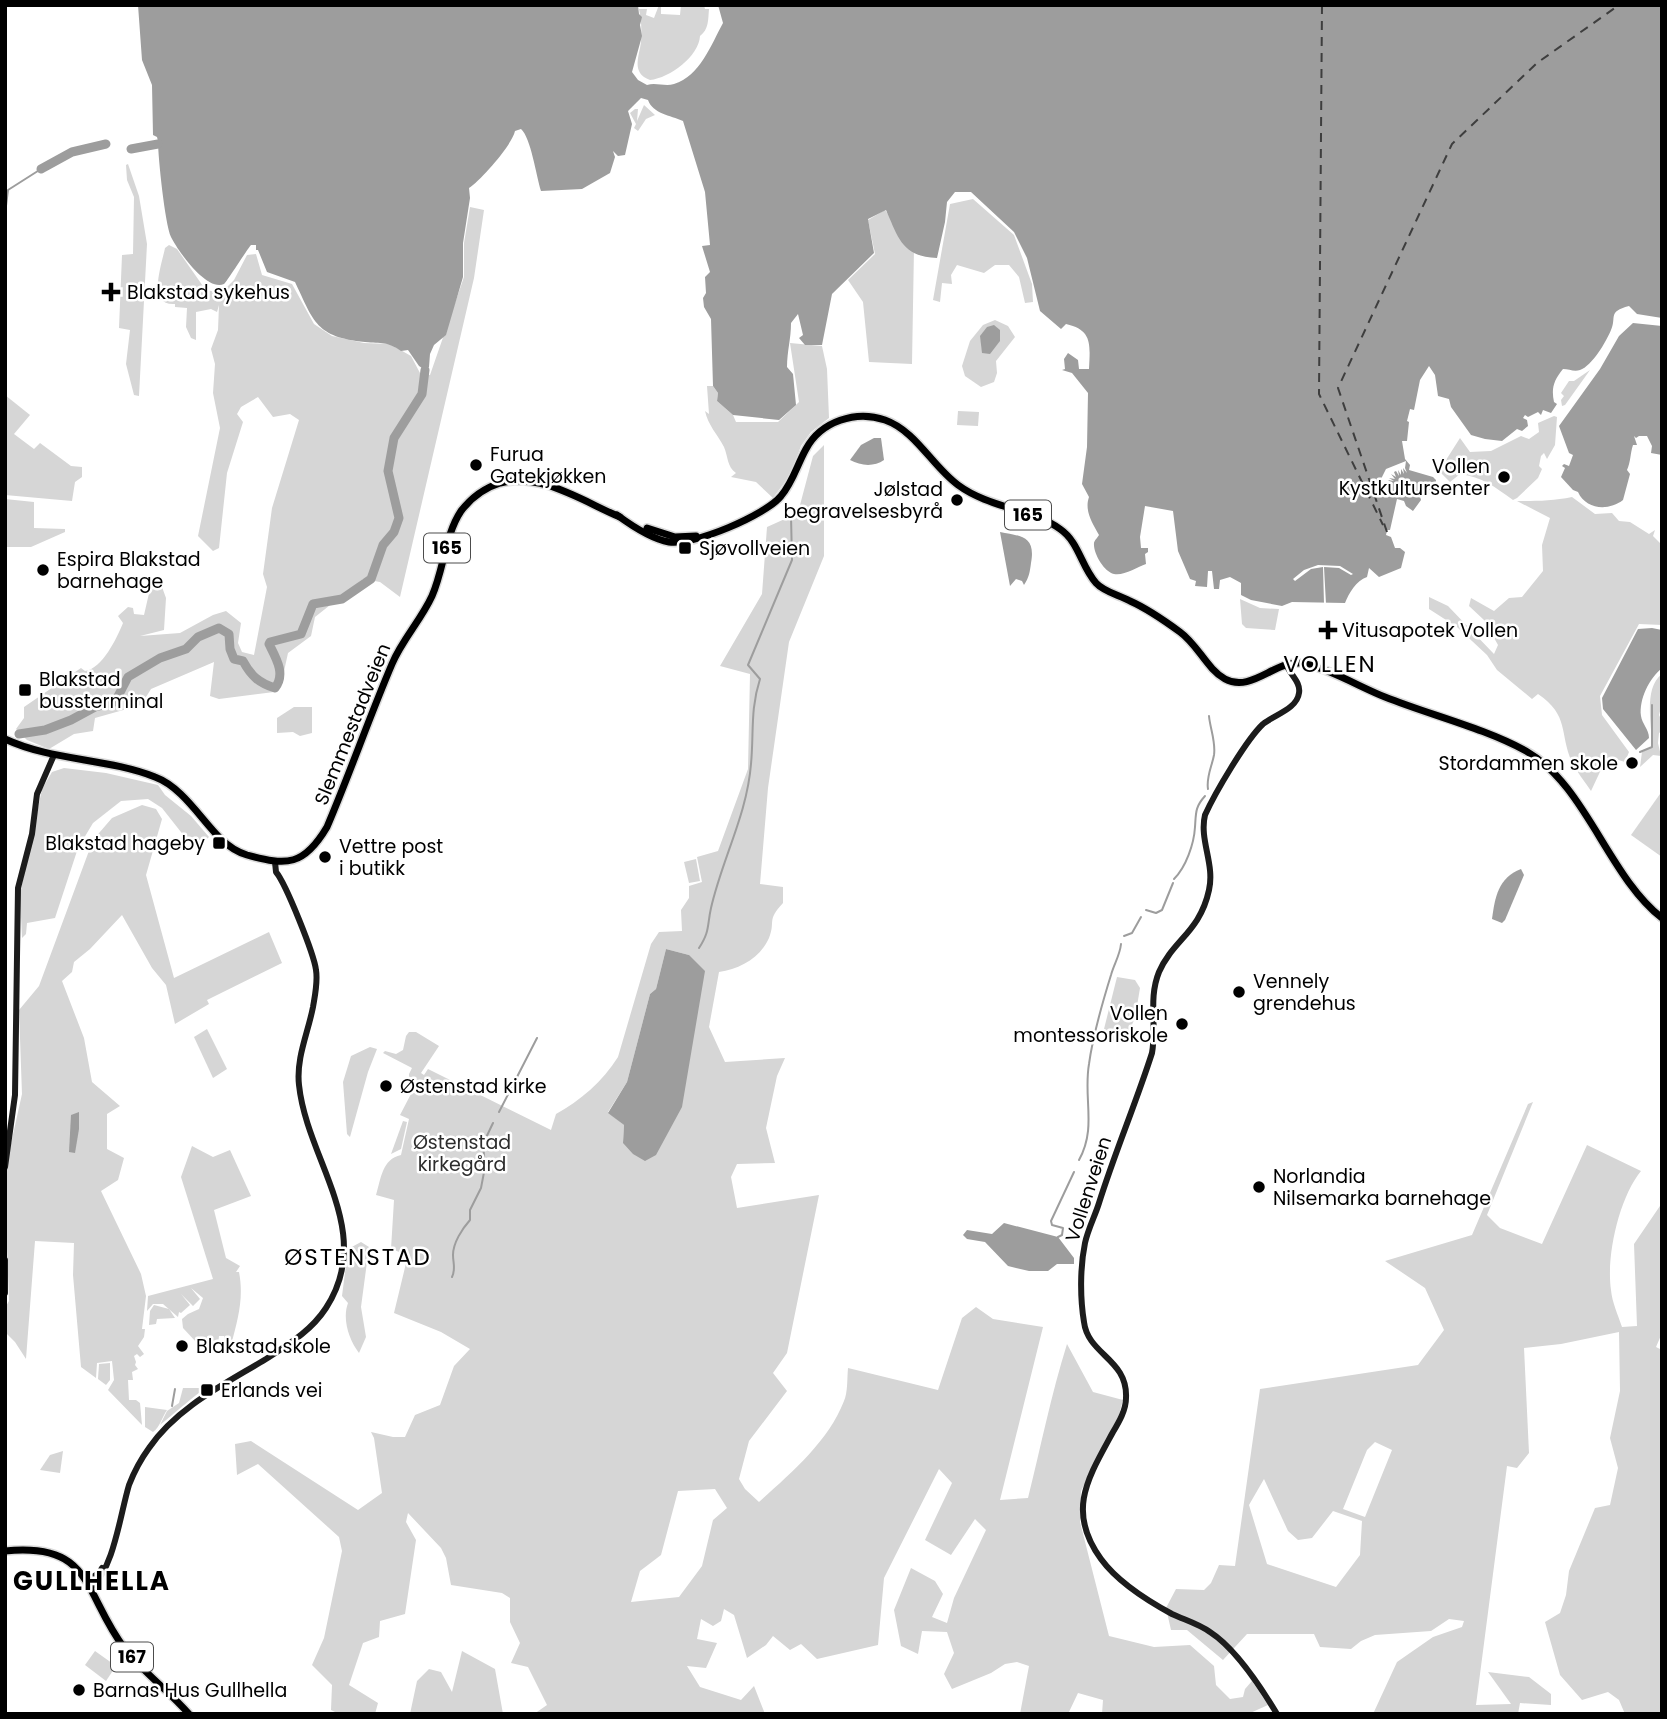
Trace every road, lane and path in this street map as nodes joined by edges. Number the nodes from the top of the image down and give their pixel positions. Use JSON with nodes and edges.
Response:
{"nodes":[{"id":1,"x":1286,"y":664,"type":"junction"},
{"id":2,"x":5,"y":733,"type":"edge"},
{"id":3,"x":5,"y":739,"type":"edge"},
{"id":4,"x":25,"y":746,"type":"junction"},
{"id":5,"x":54,"y":755,"type":"junction"},
{"id":6,"x":277,"y":862,"type":"junction"},
{"id":7,"x":1662,"y":918,"type":"edge"},
{"id":8,"x":5,"y":1167,"type":"edge"},
{"id":9,"x":5,"y":1260,"type":"edge"},
{"id":10,"x":5,"y":1293,"type":"edge"},
{"id":11,"x":5,"y":1551,"type":"edge"},
{"id":12,"x":89,"y":1585,"type":"junction"},
{"id":13,"x":189,"y":1714,"type":"edge"},
{"id":14,"x":1278,"y":1714,"type":"edge"}],
"edges":[{"from":1,"to":6,"type":"main road","name":"Slemmestadveien","number":"165"},
{"from":1,"to":7,"type":"main road"},
{"from":1,"to":14,"type":"main road","name":"Vollenveien"},
{"from":2,"to":4,"type":"main road"},
{"from":3,"to":4,"type":"main road"},
{"from":4,"to":5,"type":"main road"},
{"from":5,"to":6,"type":"main road"},
{"from":5,"to":8,"type":"main road"},
{"from":6,"to":12,"type":"main road"},
{"from":9,"to":10,"type":"main road"},
{"from":11,"to":12,"type":"main road","number":"167"},
{"from":12,"to":13,"type":"main road","number":"167"}]}
